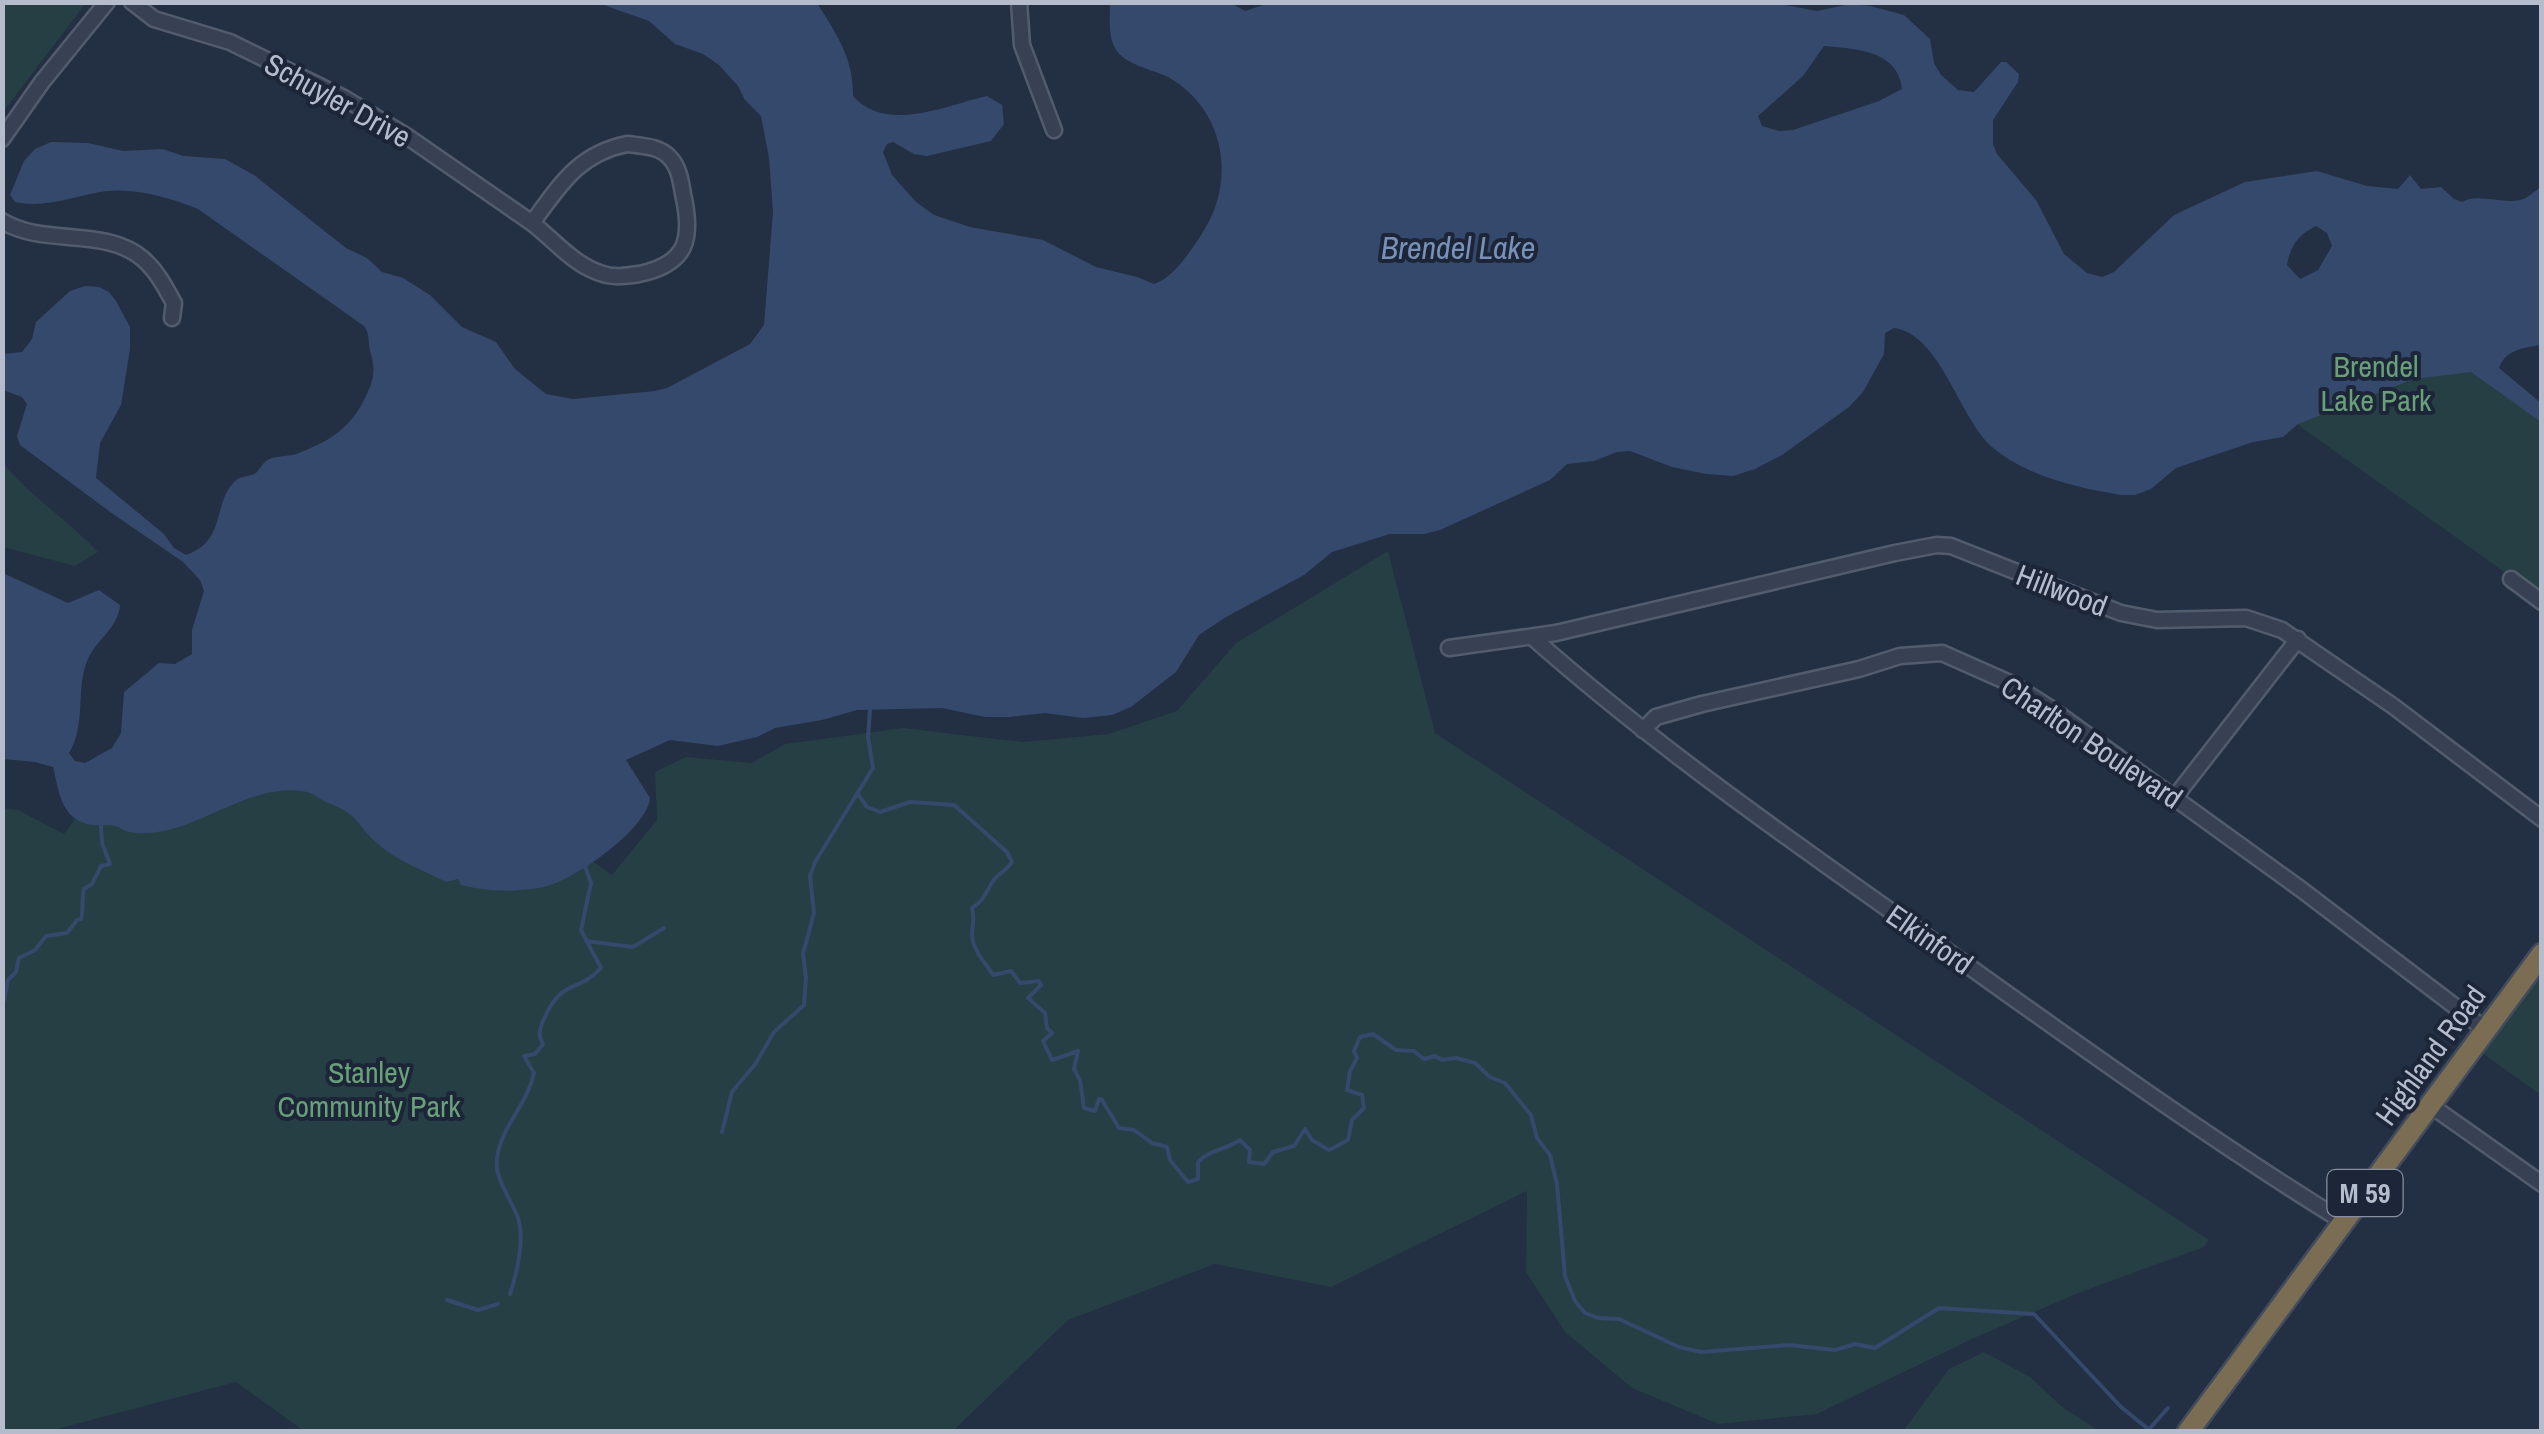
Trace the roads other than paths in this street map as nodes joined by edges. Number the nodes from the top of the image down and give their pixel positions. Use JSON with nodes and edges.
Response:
{"nodes":[{"id":1,"x":107,"y":2,"type":"edge"},
{"id":2,"x":132,"y":2,"type":"edge"},
{"id":3,"x":1019,"y":2,"type":"edge"},
{"id":4,"x":1054,"y":130,"type":"dead end"},
{"id":5,"x":2,"y":138,"type":"edge"},
{"id":6,"x":2,"y":221,"type":"edge"},
{"id":7,"x":532,"y":223,"type":"junction"},
{"id":8,"x":172,"y":318,"type":"dead end"},
{"id":9,"x":2511,"y":580,"type":"dead end"},
{"id":10,"x":2542,"y":602,"type":"edge"},
{"id":11,"x":1532,"y":636,"type":"junction"},
{"id":12,"x":2298,"y":640,"type":"junction"},
{"id":13,"x":1449,"y":648,"type":"dead end"},
{"id":14,"x":1643,"y":730,"type":"junction"},
{"id":15,"x":2175,"y":797,"type":"junction"},
{"id":16,"x":2542,"y":818,"type":"edge"},
{"id":17,"x":2542,"y":954,"type":"edge"},
{"id":18,"x":2486,"y":1030,"type":"junction"},
{"id":19,"x":2430,"y":1105,"type":"junction"},
{"id":20,"x":2542,"y":1184,"type":"edge"},
{"id":21,"x":2344,"y":1222,"type":"junction"},
{"id":22,"x":2192,"y":1430,"type":"edge"}],
"edges":[{"from":1,"to":5,"type":"street"},
{"from":2,"to":7,"type":"street","name":"Schuyler Drive"},
{"from":3,"to":4,"type":"street"},
{"from":6,"to":8,"type":"street"},
{"from":7,"to":7,"type":"street","name":"Schuyler Drive"},
{"from":9,"to":10,"type":"street"},
{"from":11,"to":12,"type":"street","name":"Hillwood"},
{"from":11,"to":13,"type":"street","name":"Hillwood"},
{"from":11,"to":14,"type":"street","name":"Elkinford"},
{"from":12,"to":15,"type":"street"},
{"from":12,"to":16,"type":"street","name":"Hillwood"},
{"from":14,"to":15,"type":"street","name":"Charlton Boulevard"},
{"from":14,"to":21,"type":"street","name":"Elkinford"},
{"from":15,"to":18,"type":"street","name":"Charlton Boulevard"},
{"from":17,"to":18,"type":"highway","name":"Highland Road","number":"M 59"},
{"from":18,"to":19,"type":"highway","name":"Highland Road","number":"M 59"},
{"from":19,"to":20,"type":"street"},
{"from":19,"to":21,"type":"highway","name":"Highland Road","number":"M 59"},
{"from":21,"to":22,"type":"highway","name":"Highland Road","number":"M 59"}]}
